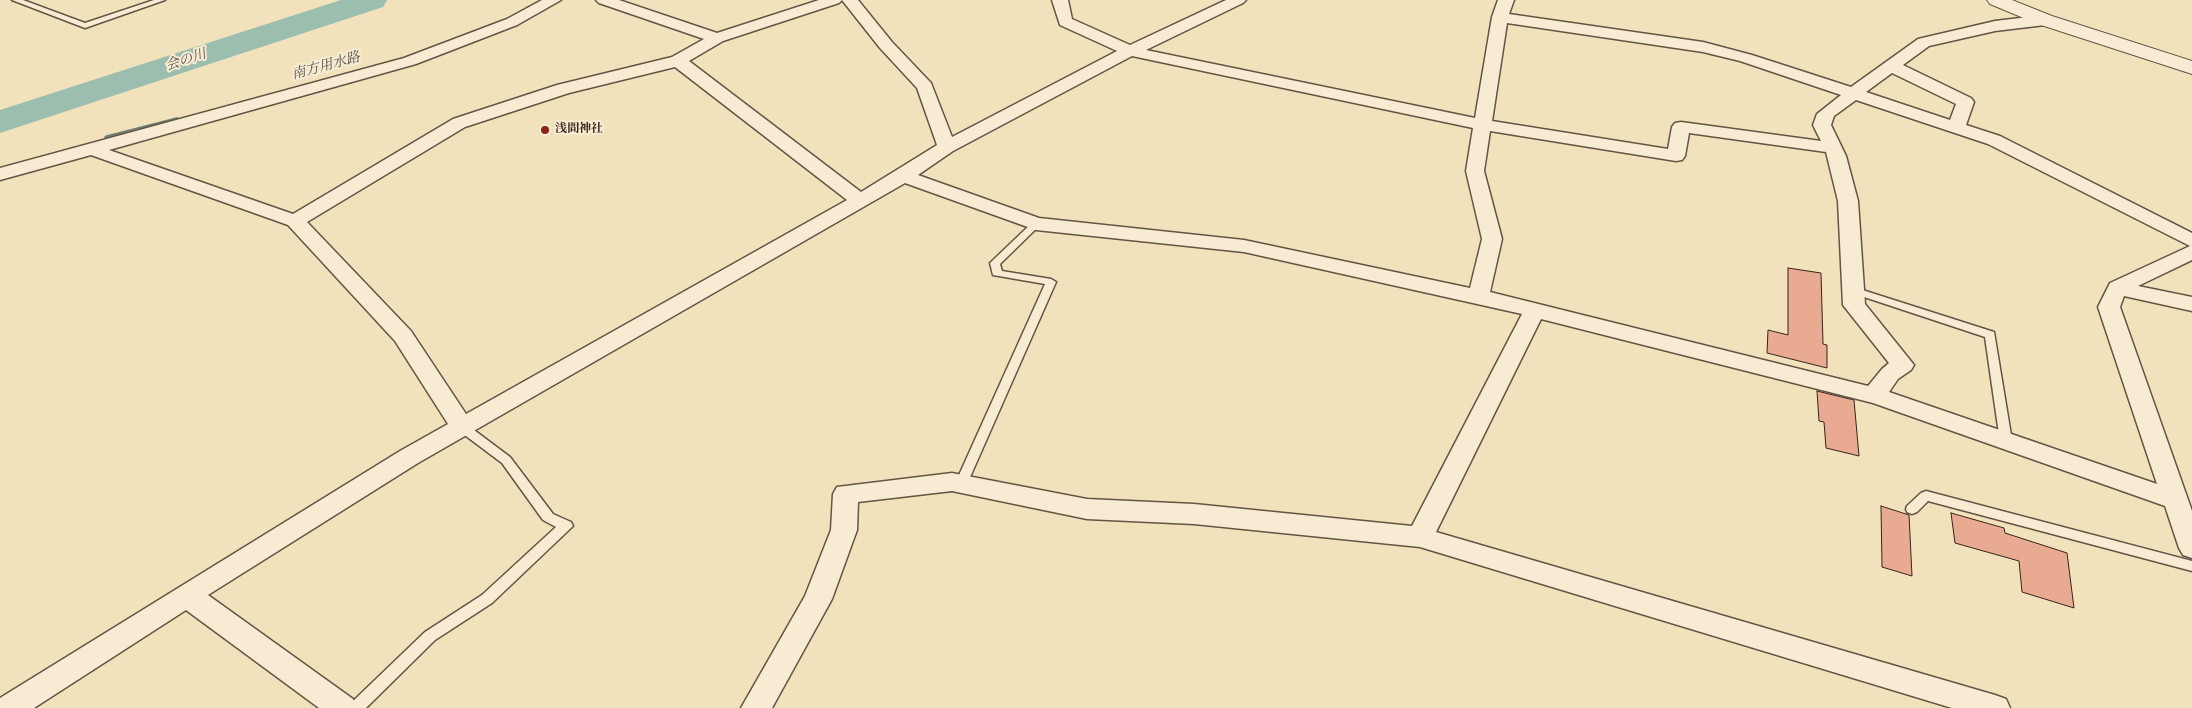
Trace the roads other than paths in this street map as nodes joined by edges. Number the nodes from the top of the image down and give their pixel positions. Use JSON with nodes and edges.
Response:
{"nodes":[{"id":1,"x":16,"y":0,"type":"edge"},
{"id":2,"x":161,"y":0,"type":"edge"},
{"id":3,"x":553,"y":0,"type":"edge"},
{"id":4,"x":604,"y":0,"type":"edge"},
{"id":5,"x":834,"y":0,"type":"edge"},
{"id":6,"x":850,"y":0,"type":"edge"},
{"id":7,"x":1060,"y":0,"type":"edge"},
{"id":8,"x":1238,"y":0,"type":"edge"},
{"id":9,"x":1996,"y":0,"type":"edge"},
{"id":10,"x":1503,"y":9,"type":"edge"},
{"id":11,"x":2045,"y":20,"type":"junction"},
{"id":12,"x":717,"y":38,"type":"junction"},
{"id":13,"x":1130,"y":51,"type":"junction"},
{"id":14,"x":678,"y":61,"type":"junction"},
{"id":15,"x":1891,"y":66,"type":"junction"},
{"id":16,"x":2192,"y":68,"type":"edge"},
{"id":17,"x":1851,"y":94,"type":"junction"},
{"id":18,"x":1483,"y":125,"type":"junction"},
{"id":19,"x":1956,"y":127,"type":"junction"},
{"id":20,"x":96,"y":147,"type":"junction"},
{"id":21,"x":947,"y":147,"type":"junction"},
{"id":22,"x":1833,"y":148,"type":"junction"},
{"id":23,"x":0,"y":174,"type":"edge"},
{"id":24,"x":904,"y":176,"type":"junction"},
{"id":25,"x":860,"y":201,"type":"junction"},
{"id":26,"x":295,"y":221,"type":"junction"},
{"id":27,"x":1036,"y":224,"type":"junction"},
{"id":28,"x":2192,"y":241,"type":"edge"},
{"id":29,"x":2192,"y":252,"type":"edge"},
{"id":30,"x":2117,"y":288,"type":"junction"},
{"id":31,"x":1853,"y":290,"type":"junction"},
{"id":32,"x":1478,"y":296,"type":"junction"},
{"id":33,"x":2192,"y":304,"type":"edge"},
{"id":34,"x":1535,"y":310,"type":"junction"},
{"id":35,"x":1879,"y":397,"type":"junction"},
{"id":36,"x":462,"y":427,"type":"junction"},
{"id":37,"x":2006,"y":441,"type":"junction"},
{"id":38,"x":961,"y":484,"type":"junction"},
{"id":39,"x":2176,"y":500,"type":"junction"},
{"id":40,"x":1912,"y":509,"type":"dead end"},
{"id":41,"x":1420,"y":538,"type":"junction"},
{"id":42,"x":2192,"y":548,"type":"edge"},
{"id":43,"x":2192,"y":566,"type":"edge"},
{"id":44,"x":187,"y":595,"type":"junction"},
{"id":45,"x":8,"y":708,"type":"edge"},
{"id":46,"x":342,"y":708,"type":"edge"},
{"id":47,"x":356,"y":708,"type":"edge"},
{"id":48,"x":756,"y":708,"type":"edge"},
{"id":49,"x":1995,"y":708,"type":"edge"}],
"edges":[{"from":1,"to":2,"type":"lane"},
{"from":3,"to":20,"type":"street"},
{"from":4,"to":12,"type":"street"},
{"from":5,"to":12,"type":"street"},
{"from":6,"to":21,"type":"street"},
{"from":7,"to":13,"type":"street"},
{"from":8,"to":13,"type":"street"},
{"from":9,"to":11,"type":"street"},
{"from":10,"to":17,"type":"street"},
{"from":10,"to":18,"type":"street"},
{"from":11,"to":15,"type":"street"},
{"from":11,"to":16,"type":"street"},
{"from":12,"to":14,"type":"street"},
{"from":13,"to":18,"type":"street"},
{"from":13,"to":21,"type":"street"},
{"from":14,"to":25,"type":"street"},
{"from":14,"to":26,"type":"street"},
{"from":15,"to":17,"type":"street"},
{"from":15,"to":19,"type":"street"},
{"from":17,"to":19,"type":"street"},
{"from":17,"to":22,"type":"street"},
{"from":18,"to":22,"type":"street"},
{"from":18,"to":32,"type":"street"},
{"from":19,"to":28,"type":"street"},
{"from":20,"to":23,"type":"street"},
{"from":20,"to":26,"type":"street"},
{"from":21,"to":24,"type":"street"},
{"from":22,"to":31,"type":"street"},
{"from":24,"to":25,"type":"street"},
{"from":24,"to":27,"type":"street"},
{"from":25,"to":36,"type":"street"},
{"from":26,"to":36,"type":"street"},
{"from":27,"to":32,"type":"street"},
{"from":27,"to":38,"type":"lane"},
{"from":29,"to":30,"type":"street"},
{"from":30,"to":33,"type":"street"},
{"from":30,"to":39,"type":"street"},
{"from":31,"to":35,"type":"street"},
{"from":31,"to":37,"type":"lane"},
{"from":32,"to":34,"type":"street"},
{"from":34,"to":35,"type":"street"},
{"from":34,"to":41,"type":"street"},
{"from":35,"to":37,"type":"street"},
{"from":36,"to":44,"type":"street"},
{"from":36,"to":47,"type":"lane"},
{"from":37,"to":39,"type":"street"},
{"from":38,"to":41,"type":"street"},
{"from":38,"to":48,"type":"street"},
{"from":39,"to":42,"type":"street"},
{"from":40,"to":43,"type":"lane"},
{"from":41,"to":49,"type":"street"},
{"from":44,"to":45,"type":"street"},
{"from":44,"to":46,"type":"street"}]}
